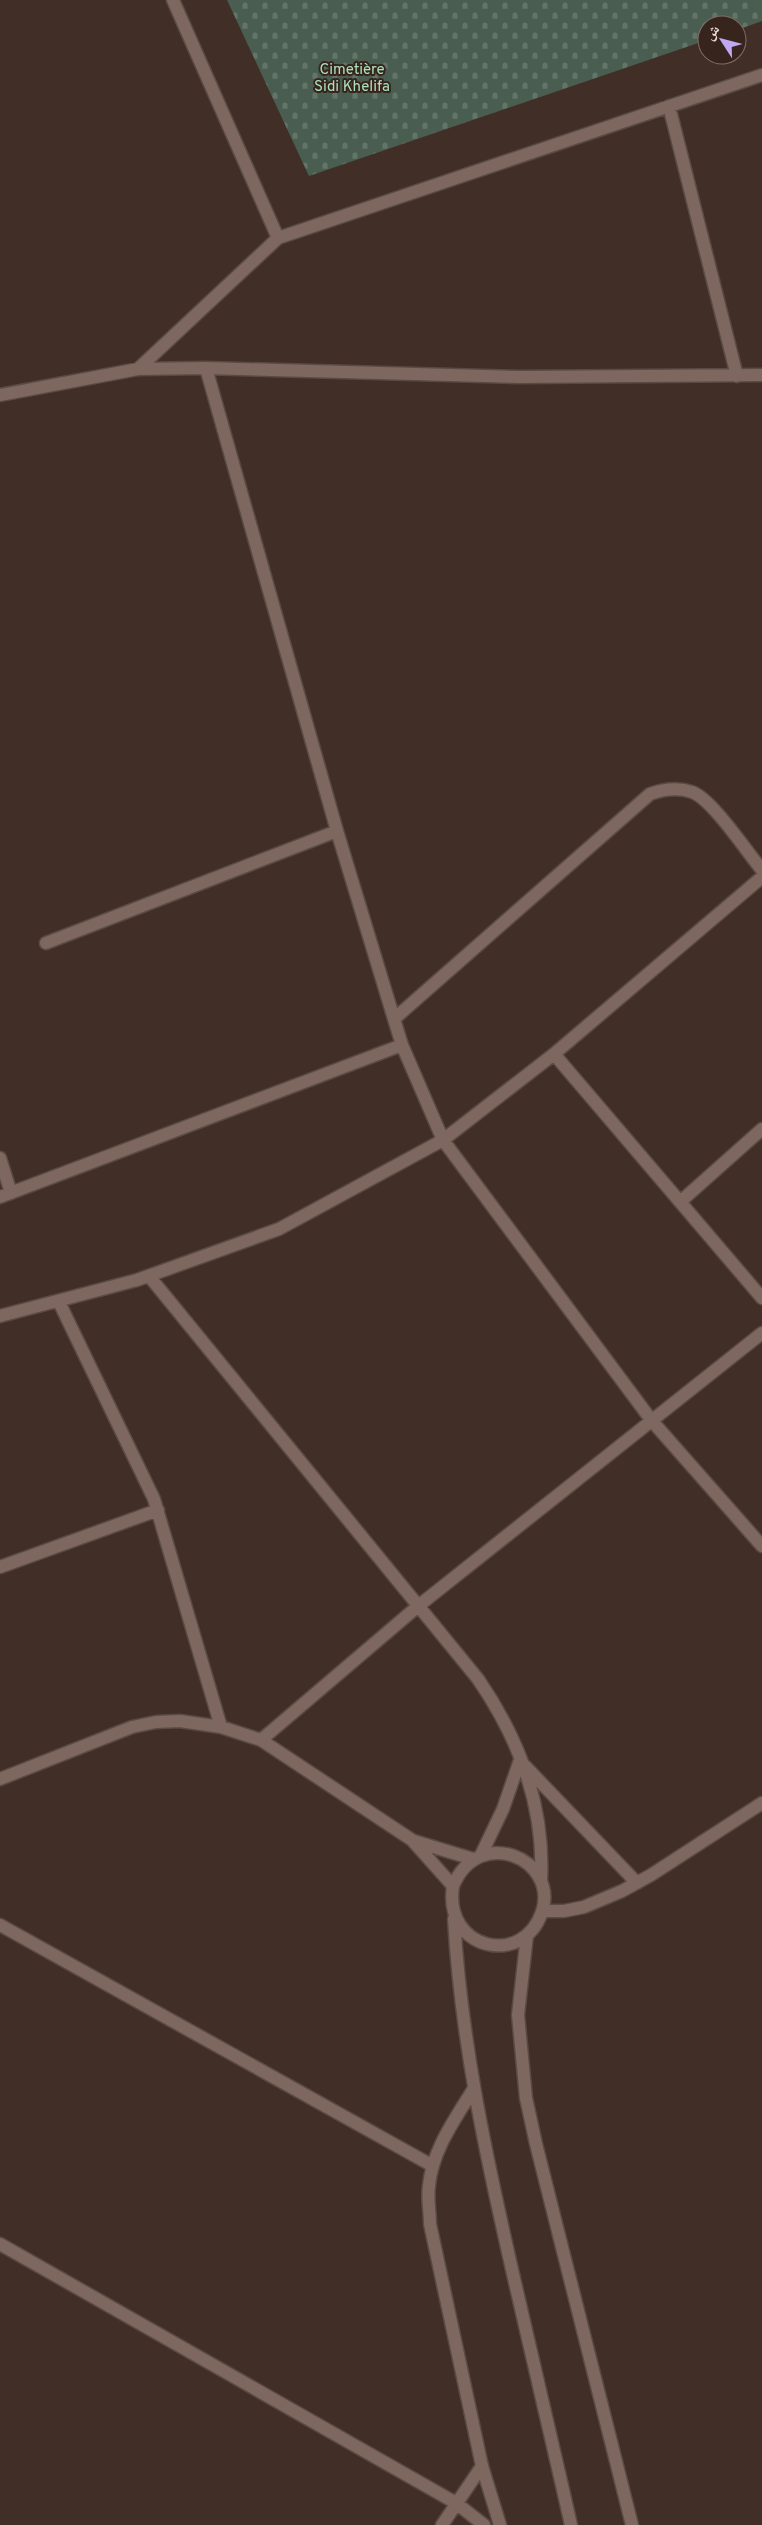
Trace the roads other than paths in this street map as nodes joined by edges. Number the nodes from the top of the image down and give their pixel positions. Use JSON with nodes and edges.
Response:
{"nodes":[{"id":1,"x":173,"y":0,"type":"edge"},
{"id":2,"x":762,"y":76,"type":"edge"},
{"id":3,"x":670,"y":106,"type":"junction"},
{"id":4,"x":278,"y":238,"type":"junction"},
{"id":5,"x":206,"y":368,"type":"junction"},
{"id":6,"x":138,"y":369,"type":"junction"},
{"id":7,"x":762,"y":375,"type":"edge"},
{"id":8,"x":737,"y":376,"type":"junction"},
{"id":9,"x":0,"y":395,"type":"edge"},
{"id":10,"x":337,"y":831,"type":"junction"},
{"id":11,"x":762,"y":870,"type":"edge"},
{"id":12,"x":762,"y":877,"type":"edge"},
{"id":13,"x":46,"y":943,"type":"dead end"},
{"id":14,"x":394,"y":1019,"type":"junction"},
{"id":15,"x":402,"y":1045,"type":"junction"},
{"id":16,"x":554,"y":1054,"type":"junction"},
{"id":17,"x":762,"y":1129,"type":"edge"},
{"id":18,"x":443,"y":1140,"type":"junction"},
{"id":19,"x":0,"y":1158,"type":"edge"},
{"id":20,"x":6,"y":1195,"type":"edge"},
{"id":21,"x":680,"y":1202,"type":"junction"},
{"id":22,"x":149,"y":1276,"type":"junction"},
{"id":23,"x":762,"y":1298,"type":"edge"},
{"id":24,"x":59,"y":1302,"type":"junction"},
{"id":25,"x":0,"y":1316,"type":"edge"},
{"id":26,"x":762,"y":1333,"type":"edge"},
{"id":27,"x":652,"y":1421,"type":"junction"},
{"id":28,"x":158,"y":1510,"type":"junction"},
{"id":29,"x":762,"y":1546,"type":"edge"},
{"id":30,"x":0,"y":1567,"type":"edge"},
{"id":31,"x":417,"y":1607,"type":"junction"},
{"id":32,"x":221,"y":1727,"type":"junction"},
{"id":33,"x":261,"y":1740,"type":"junction"},
{"id":34,"x":520,"y":1760,"type":"junction"},
{"id":35,"x":0,"y":1779,"type":"edge"},
{"id":36,"x":762,"y":1803,"type":"edge"},
{"id":37,"x":412,"y":1840,"type":"junction"},
{"id":38,"x":477,"y":1857,"type":"junction"},
{"id":39,"x":541,"y":1882,"type":"junction"},
{"id":40,"x":637,"y":1883,"type":"junction"},
{"id":41,"x":453,"y":1886,"type":"junction"},
{"id":42,"x":542,"y":1911,"type":"junction"},
{"id":43,"x":453,"y":1914,"type":"junction"},
{"id":44,"x":0,"y":1925,"type":"edge"},
{"id":45,"x":527,"y":1935,"type":"junction"},
{"id":46,"x":474,"y":2088,"type":"junction"},
{"id":47,"x":433,"y":2166,"type":"junction"},
{"id":48,"x":0,"y":2244,"type":"edge"},
{"id":49,"x":482,"y":2466,"type":"junction"},
{"id":50,"x":456,"y":2503,"type":"junction"},
{"id":51,"x":442,"y":2525,"type":"edge"},
{"id":52,"x":484,"y":2525,"type":"edge"},
{"id":53,"x":500,"y":2525,"type":"edge"},
{"id":54,"x":571,"y":2525,"type":"edge"},
{"id":55,"x":632,"y":2525,"type":"edge"}],
"edges":[{"from":1,"to":4,"type":"street"},
{"from":2,"to":3,"type":"street"},
{"from":3,"to":4,"type":"street"},
{"from":3,"to":8,"type":"street"},
{"from":4,"to":6,"type":"street"},
{"from":5,"to":6,"type":"street"},
{"from":5,"to":8,"type":"street"},
{"from":5,"to":10,"type":"street"},
{"from":6,"to":9,"type":"street"},
{"from":7,"to":8,"type":"street"},
{"from":10,"to":13,"type":"street"},
{"from":10,"to":14,"type":"street"},
{"from":11,"to":14,"type":"street"},
{"from":12,"to":16,"type":"street"},
{"from":14,"to":15,"type":"street"},
{"from":15,"to":18,"type":"street"},
{"from":15,"to":20,"type":"street"},
{"from":16,"to":18,"type":"street"},
{"from":16,"to":21,"type":"street"},
{"from":17,"to":21,"type":"street"},
{"from":18,"to":22,"type":"street"},
{"from":18,"to":27,"type":"street"},
{"from":19,"to":20,"type":"street"},
{"from":21,"to":23,"type":"street"},
{"from":22,"to":24,"type":"street"},
{"from":22,"to":31,"type":"street"},
{"from":24,"to":25,"type":"street"},
{"from":24,"to":28,"type":"street"},
{"from":26,"to":27,"type":"street"},
{"from":27,"to":29,"type":"street"},
{"from":27,"to":31,"type":"street"},
{"from":28,"to":30,"type":"street"},
{"from":28,"to":32,"type":"street"},
{"from":31,"to":33,"type":"street"},
{"from":31,"to":34,"type":"street"},
{"from":32,"to":33,"type":"street"},
{"from":32,"to":35,"type":"street"},
{"from":33,"to":37,"type":"street"},
{"from":34,"to":38,"type":"street"},
{"from":34,"to":39,"type":"street"},
{"from":34,"to":40,"type":"street"},
{"from":36,"to":40,"type":"street"},
{"from":37,"to":38,"type":"street"},
{"from":37,"to":41,"type":"street"},
{"from":38,"to":39,"type":"street"},
{"from":38,"to":41,"type":"street"},
{"from":39,"to":42,"type":"street"},
{"from":40,"to":42,"type":"street"},
{"from":41,"to":43,"type":"street"},
{"from":42,"to":45,"type":"street"},
{"from":43,"to":45,"type":"street"},
{"from":43,"to":46,"type":"street"},
{"from":44,"to":47,"type":"street"},
{"from":45,"to":55,"type":"street"},
{"from":46,"to":47,"type":"street"},
{"from":46,"to":54,"type":"street"},
{"from":47,"to":49,"type":"street"},
{"from":48,"to":50,"type":"street"},
{"from":49,"to":50,"type":"street"},
{"from":49,"to":53,"type":"street"},
{"from":50,"to":51,"type":"street"},
{"from":50,"to":52,"type":"street"}]}
